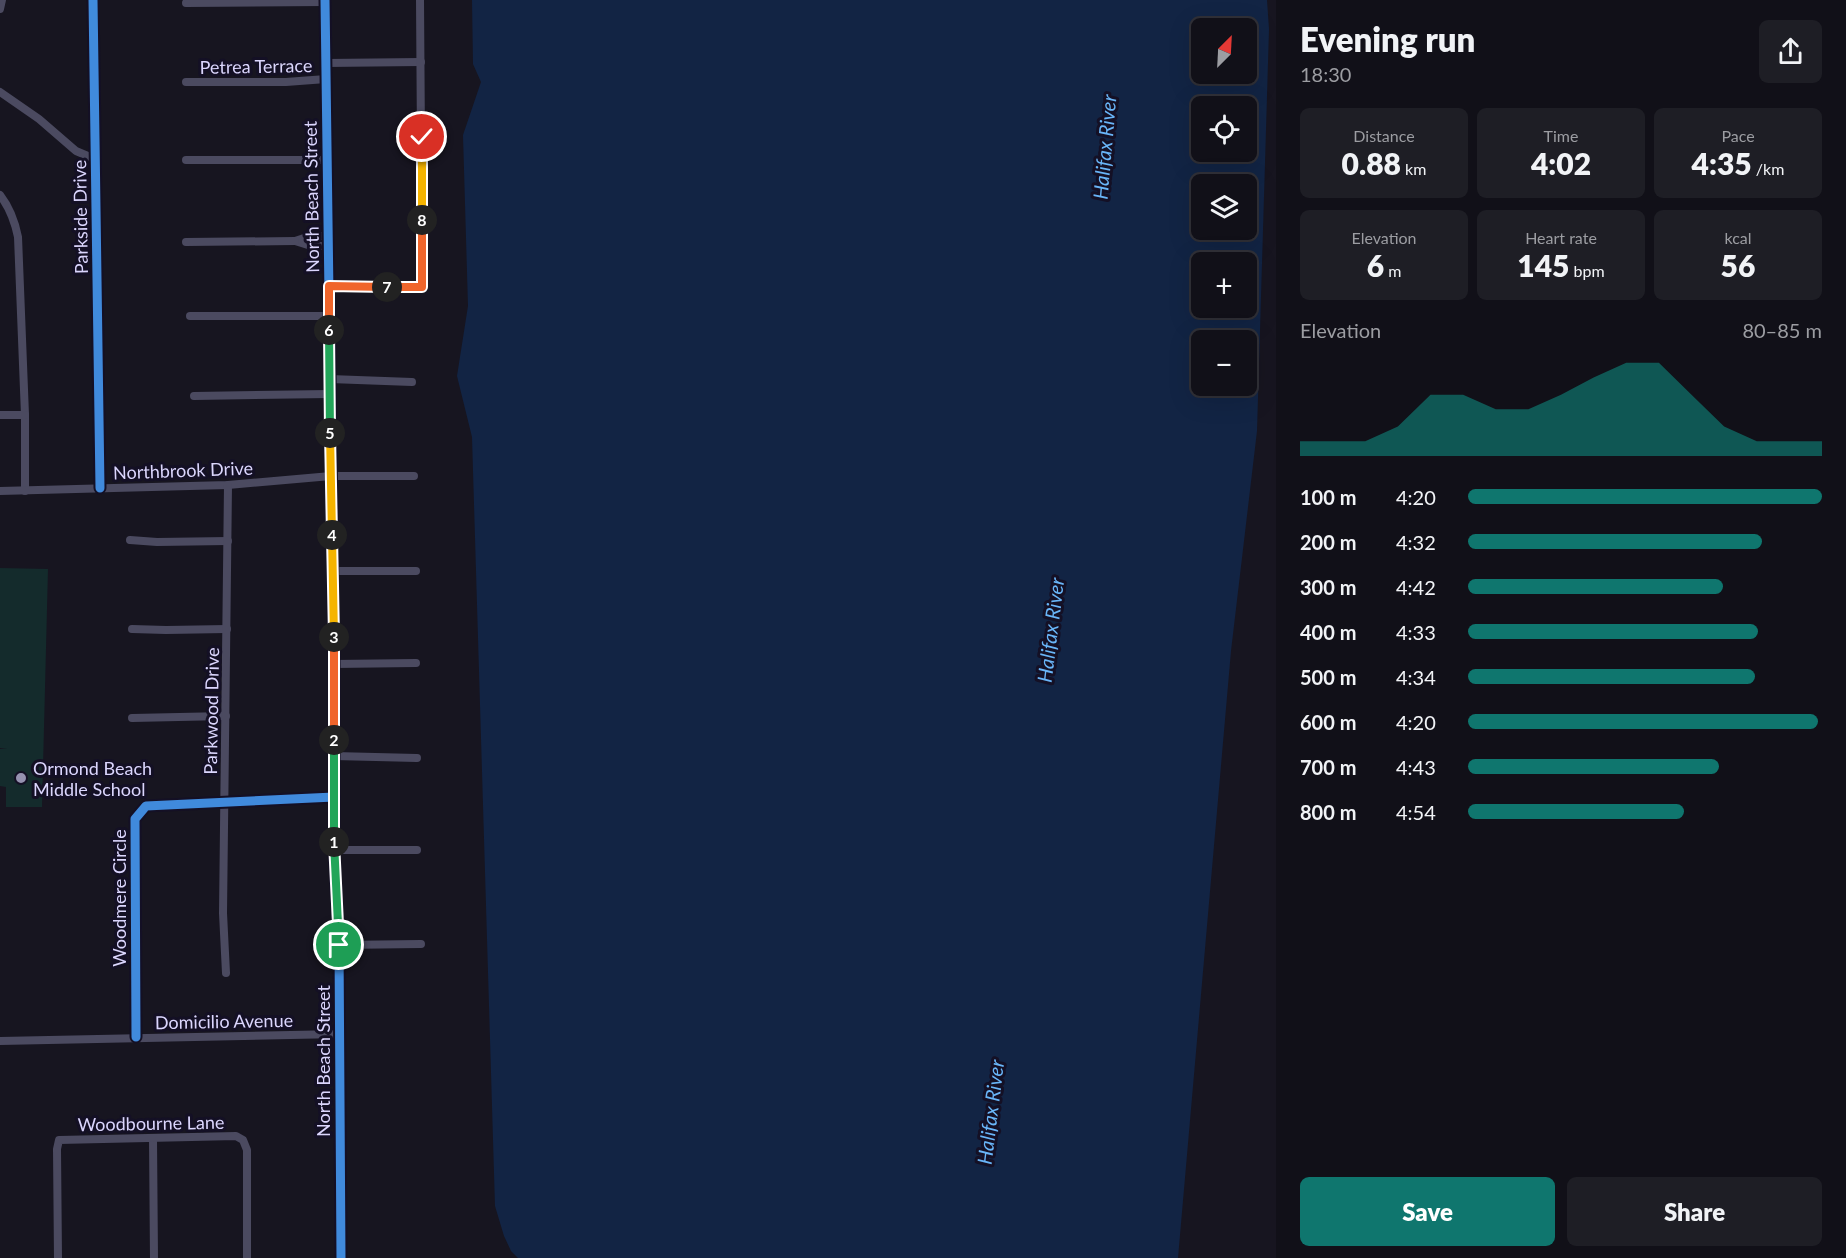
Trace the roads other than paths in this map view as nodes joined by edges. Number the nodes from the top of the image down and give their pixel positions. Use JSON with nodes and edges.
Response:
{"nodes":[{"id":1,"x":2,"y":0,"type":"edge"},
{"id":2,"x":93,"y":0,"type":"edge"},
{"id":3,"x":420,"y":0,"type":"edge"},
{"id":4,"x":325,"y":1,"type":"edge"},
{"id":5,"x":186,"y":3,"type":"dead end"},
{"id":6,"x":0,"y":9,"type":"edge"},
{"id":7,"x":421,"y":62,"type":"junction"},
{"id":8,"x":326,"y":63,"type":"junction"},
{"id":9,"x":326,"y":79,"type":"junction"},
{"id":10,"x":186,"y":82,"type":"dead end"},
{"id":11,"x":0,"y":92,"type":"edge"},
{"id":12,"x":95,"y":159,"type":"junction"},
{"id":13,"x":186,"y":160,"type":"dead end"},
{"id":14,"x":327,"y":160,"type":"junction"},
{"id":15,"x":0,"y":195,"type":"edge"},
{"id":16,"x":328,"y":236,"type":"junction"},
{"id":17,"x":295,"y":241,"type":"junction"},
{"id":18,"x":186,"y":242,"type":"dead end"},
{"id":19,"x":328,"y":246,"type":"junction"},
{"id":20,"x":329,"y":286,"type":"junction"},
{"id":21,"x":190,"y":316,"type":"dead end"},
{"id":22,"x":329,"y":316,"type":"junction"},
{"id":23,"x":330,"y":379,"type":"junction"},
{"id":24,"x":412,"y":382,"type":"dead end"},
{"id":25,"x":330,"y":394,"type":"junction"},
{"id":26,"x":194,"y":396,"type":"dead end"},
{"id":27,"x":0,"y":415,"type":"edge"},
{"id":28,"x":25,"y":415,"type":"junction"},
{"id":29,"x":331,"y":476,"type":"junction"},
{"id":30,"x":414,"y":476,"type":"dead end"},
{"id":31,"x":228,"y":485,"type":"junction"},
{"id":32,"x":100,"y":488,"type":"junction"},
{"id":33,"x":25,"y":491,"type":"junction"},
{"id":34,"x":0,"y":492,"type":"edge"},
{"id":35,"x":130,"y":540,"type":"dead end"},
{"id":36,"x":228,"y":541,"type":"junction"},
{"id":37,"x":333,"y":571,"type":"junction"},
{"id":38,"x":416,"y":571,"type":"dead end"},
{"id":39,"x":132,"y":629,"type":"dead end"},
{"id":40,"x":227,"y":629,"type":"junction"},
{"id":41,"x":417,"y":663,"type":"dead end"},
{"id":42,"x":334,"y":664,"type":"junction"},
{"id":43,"x":226,"y":716,"type":"junction"},
{"id":44,"x":132,"y":718,"type":"dead end"},
{"id":45,"x":334,"y":756,"type":"junction"},
{"id":46,"x":417,"y":759,"type":"dead end"},
{"id":47,"x":334,"y":797,"type":"junction"},
{"id":48,"x":225,"y":801,"type":"junction"},
{"id":49,"x":334,"y":850,"type":"junction"},
{"id":50,"x":417,"y":850,"type":"dead end"},
{"id":51,"x":421,"y":944,"type":"dead end"},
{"id":52,"x":339,"y":945,"type":"junction"},
{"id":53,"x":226,"y":973,"type":"dead end"},
{"id":54,"x":340,"y":1034,"type":"junction"},
{"id":55,"x":136,"y":1037,"type":"junction"},
{"id":56,"x":0,"y":1041,"type":"edge"},
{"id":57,"x":153,"y":1139,"type":"junction"},
{"id":58,"x":58,"y":1258,"type":"edge"},
{"id":59,"x":154,"y":1258,"type":"edge"},
{"id":60,"x":247,"y":1258,"type":"edge"},
{"id":61,"x":340,"y":1258,"type":"edge"}],
"edges":[{"from":1,"to":6,"type":"street"},
{"from":2,"to":12,"type":"street","name":"Parkside Drive"},
{"from":3,"to":7,"type":"street"},
{"from":4,"to":5,"type":"street"},
{"from":4,"to":8,"type":"street","name":"North Beach Street"},
{"from":7,"to":8,"type":"street"},
{"from":7,"to":20,"type":"street"},
{"from":8,"to":9,"type":"street","name":"North Beach Street"},
{"from":9,"to":10,"type":"street","name":"Petrea Terrace"},
{"from":9,"to":14,"type":"street","name":"North Beach Street"},
{"from":11,"to":12,"type":"street"},
{"from":12,"to":32,"type":"street","name":"Parkside Drive"},
{"from":13,"to":14,"type":"street"},
{"from":14,"to":16,"type":"street","name":"North Beach Street"},
{"from":15,"to":28,"type":"street"},
{"from":16,"to":17,"type":"street"},
{"from":16,"to":19,"type":"street","name":"North Beach Street"},
{"from":17,"to":18,"type":"street"},
{"from":17,"to":19,"type":"street"},
{"from":19,"to":20,"type":"street","name":"North Beach Street"},
{"from":20,"to":22,"type":"street","name":"North Beach Street"},
{"from":21,"to":22,"type":"street"},
{"from":22,"to":23,"type":"street","name":"North Beach Street"},
{"from":23,"to":24,"type":"street"},
{"from":23,"to":25,"type":"street","name":"North Beach Street"},
{"from":25,"to":26,"type":"street"},
{"from":25,"to":29,"type":"street","name":"North Beach Street"},
{"from":27,"to":28,"type":"street"},
{"from":28,"to":33,"type":"street"},
{"from":29,"to":30,"type":"street","name":"Northbrook Drive"},
{"from":29,"to":31,"type":"street","name":"Northbrook Drive"},
{"from":29,"to":37,"type":"street","name":"North Beach Street"},
{"from":31,"to":32,"type":"street","name":"Northbrook Drive"},
{"from":31,"to":36,"type":"street","name":"Parkwood Drive"},
{"from":32,"to":33,"type":"street","name":"Northbrook Drive"},
{"from":33,"to":34,"type":"street","name":"Northbrook Drive"},
{"from":35,"to":36,"type":"street"},
{"from":36,"to":40,"type":"street","name":"Parkwood Drive"},
{"from":37,"to":38,"type":"street"},
{"from":37,"to":42,"type":"street","name":"North Beach Street"},
{"from":39,"to":40,"type":"street"},
{"from":40,"to":43,"type":"street","name":"Parkwood Drive"},
{"from":41,"to":42,"type":"street"},
{"from":42,"to":45,"type":"street","name":"North Beach Street"},
{"from":43,"to":44,"type":"street"},
{"from":43,"to":48,"type":"street","name":"Parkwood Drive"},
{"from":45,"to":46,"type":"street"},
{"from":45,"to":47,"type":"street","name":"North Beach Street"},
{"from":47,"to":48,"type":"street","name":"Woodmere Circle"},
{"from":47,"to":49,"type":"street","name":"North Beach Street"},
{"from":48,"to":53,"type":"street","name":"Parkwood Drive"},
{"from":48,"to":55,"type":"street","name":"Woodmere Circle"},
{"from":49,"to":50,"type":"street"},
{"from":49,"to":52,"type":"street","name":"North Beach Street"},
{"from":51,"to":52,"type":"street"},
{"from":52,"to":54,"type":"street","name":"North Beach Street"},
{"from":54,"to":55,"type":"street","name":"Domicilio Avenue"},
{"from":54,"to":61,"type":"street","name":"North Beach Street"},
{"from":55,"to":56,"type":"street","name":"Domicilio Avenue"},
{"from":57,"to":58,"type":"street","name":"Woodbourne Lane"},
{"from":57,"to":59,"type":"street"},
{"from":57,"to":60,"type":"street","name":"Woodbourne Lane"}]}
